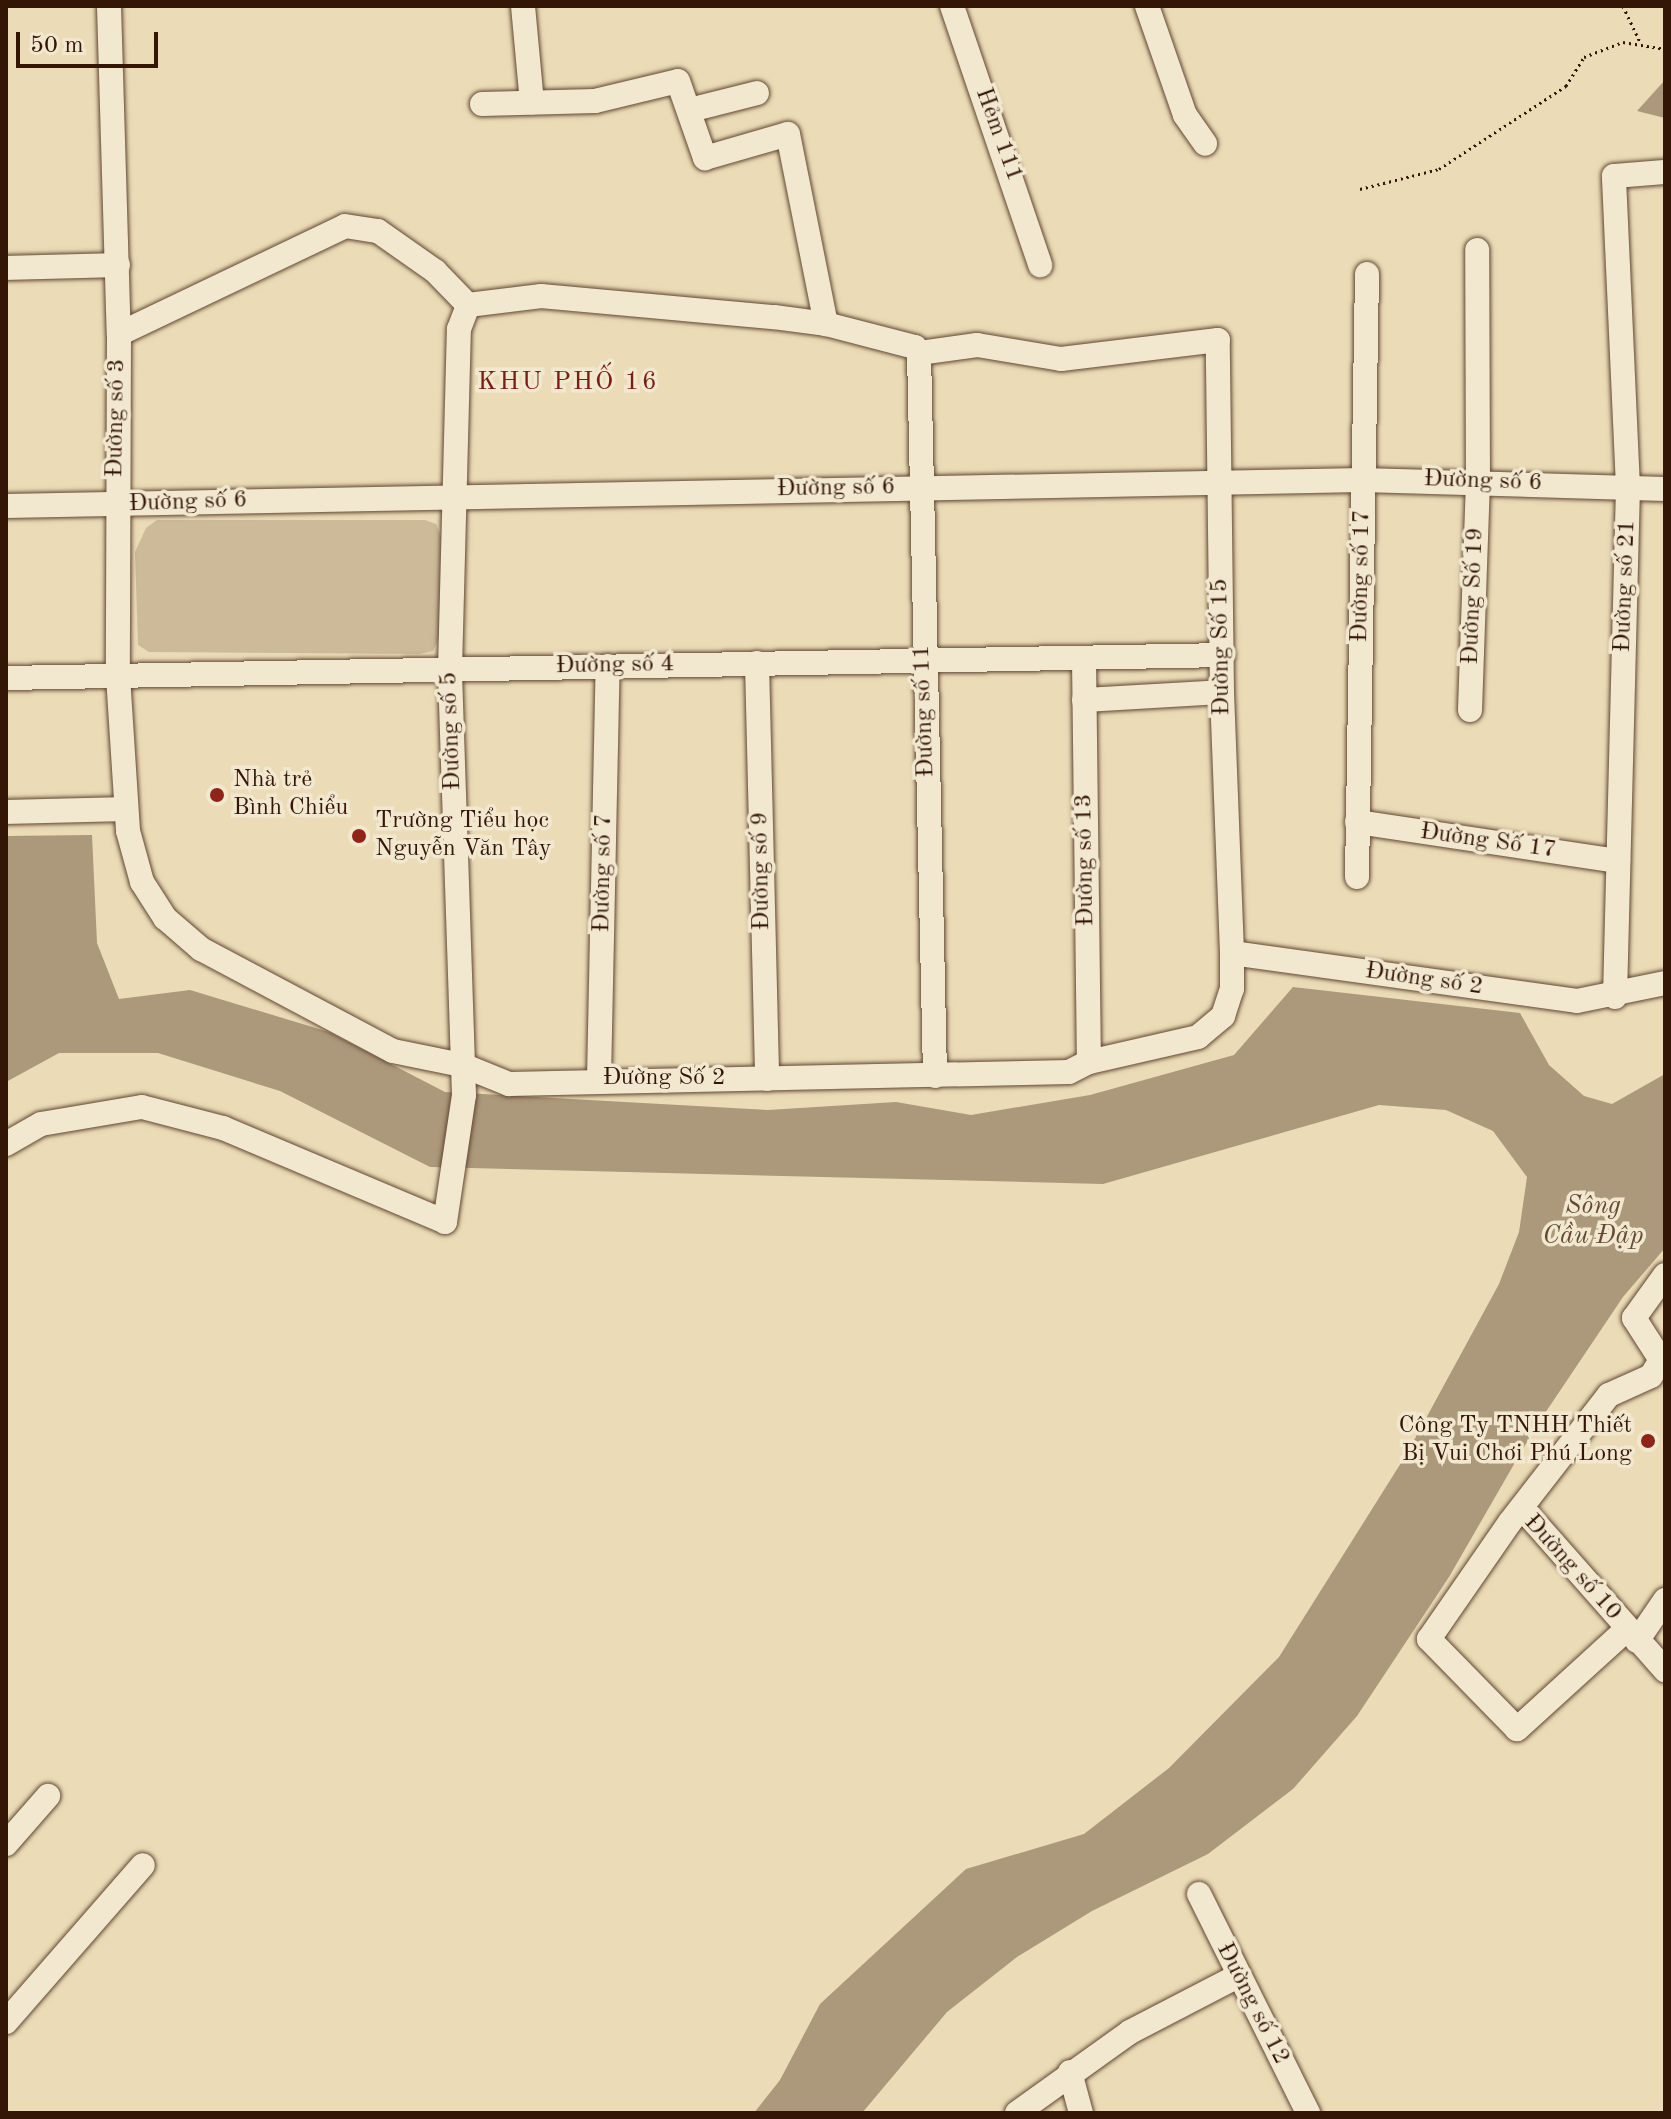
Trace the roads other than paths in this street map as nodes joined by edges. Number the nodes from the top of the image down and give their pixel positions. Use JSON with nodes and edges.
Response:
{"nodes":[{"id":1,"x":109,"y":6,"type":"edge"},
{"id":2,"x":523,"y":6,"type":"edge"},
{"id":3,"x":952,"y":6,"type":"edge"},
{"id":4,"x":1147,"y":6,"type":"edge"},
{"id":5,"x":757,"y":93,"type":"dead end"},
{"id":6,"x":532,"y":103,"type":"junction"},
{"id":7,"x":482,"y":104,"type":"dead end"},
{"id":8,"x":690,"y":110,"type":"junction"},
{"id":9,"x":1205,"y":144,"type":"dead end"},
{"id":10,"x":1665,"y":172,"type":"edge"},
{"id":11,"x":1477,"y":250,"type":"dead end"},
{"id":12,"x":118,"y":265,"type":"junction"},
{"id":13,"x":1040,"y":265,"type":"dead end"},
{"id":14,"x":6,"y":268,"type":"edge"},
{"id":15,"x":1367,"y":274,"type":"dead end"},
{"id":16,"x":468,"y":305,"type":"junction"},
{"id":17,"x":826,"y":324,"type":"junction"},
{"id":18,"x":119,"y":334,"type":"junction"},
{"id":19,"x":917,"y":350,"type":"junction"},
{"id":20,"x":1363,"y":480,"type":"junction"},
{"id":21,"x":1478,"y":481,"type":"junction"},
{"id":22,"x":1220,"y":484,"type":"junction"},
{"id":23,"x":921,"y":487,"type":"junction"},
{"id":24,"x":1628,"y":487,"type":"junction"},
{"id":25,"x":1665,"y":489,"type":"edge"},
{"id":26,"x":453,"y":494,"type":"junction"},
{"id":27,"x":6,"y":506,"type":"edge"},
{"id":28,"x":115,"y":506,"type":"junction"},
{"id":29,"x":1223,"y":655,"type":"junction"},
{"id":30,"x":1084,"y":658,"type":"junction"},
{"id":31,"x":923,"y":662,"type":"junction"},
{"id":32,"x":757,"y":663,"type":"junction"},
{"id":33,"x":608,"y":666,"type":"junction"},
{"id":34,"x":450,"y":669,"type":"junction"},
{"id":35,"x":118,"y":676,"type":"junction"},
{"id":36,"x":6,"y":678,"type":"edge"},
{"id":37,"x":1222,"y":692,"type":"junction"},
{"id":38,"x":1084,"y":700,"type":"junction"},
{"id":39,"x":1470,"y":710,"type":"dead end"},
{"id":40,"x":6,"y":812,"type":"edge"},
{"id":41,"x":127,"y":820,"type":"junction"},
{"id":42,"x":1357,"y":822,"type":"junction"},
{"id":43,"x":1618,"y":861,"type":"junction"},
{"id":44,"x":1357,"y":877,"type":"dead end"},
{"id":45,"x":1232,"y":953,"type":"junction"},
{"id":46,"x":1665,"y":983,"type":"edge"},
{"id":47,"x":1615,"y":997,"type":"junction"},
{"id":48,"x":1089,"y":1062,"type":"junction"},
{"id":49,"x":462,"y":1065,"type":"junction"},
{"id":50,"x":935,"y":1076,"type":"junction"},
{"id":51,"x":599,"y":1079,"type":"junction"},
{"id":52,"x":767,"y":1079,"type":"junction"},
{"id":53,"x":6,"y":1144,"type":"edge"},
{"id":54,"x":1665,"y":1275,"type":"edge"},
{"id":55,"x":1658,"y":1382,"type":"edge"},
{"id":56,"x":1523,"y":1509,"type":"junction"},
{"id":57,"x":1665,"y":1600,"type":"edge"},
{"id":58,"x":1632,"y":1635,"type":"junction"},
{"id":59,"x":1665,"y":1670,"type":"edge"},
{"id":60,"x":48,"y":1796,"type":"dead end"},
{"id":61,"x":6,"y":1844,"type":"edge"},
{"id":62,"x":143,"y":1865,"type":"dead end"},
{"id":63,"x":1199,"y":1894,"type":"dead end"},
{"id":64,"x":1236,"y":1977,"type":"junction"},
{"id":65,"x":6,"y":2022,"type":"edge"},
{"id":66,"x":1070,"y":2072,"type":"junction"},
{"id":67,"x":1017,"y":2113,"type":"edge"},
{"id":68,"x":1081,"y":2113,"type":"edge"},
{"id":69,"x":1308,"y":2113,"type":"edge"}],
"edges":[{"from":1,"to":12,"type":"street","name":"Đường số 3"},
{"from":2,"to":6,"type":"street"},
{"from":3,"to":13,"type":"street","name":"Hẻm 111"},
{"from":4,"to":9,"type":"street"},
{"from":5,"to":8,"type":"street"},
{"from":6,"to":7,"type":"street"},
{"from":6,"to":8,"type":"street"},
{"from":8,"to":17,"type":"street"},
{"from":10,"to":24,"type":"street","name":"Đường số 21"},
{"from":11,"to":21,"type":"street","name":"Đường Số 19"},
{"from":12,"to":14,"type":"street"},
{"from":12,"to":18,"type":"street","name":"Đường số 3"},
{"from":15,"to":20,"type":"street","name":"Đường số 17"},
{"from":16,"to":17,"type":"street"},
{"from":16,"to":18,"type":"street"},
{"from":16,"to":26,"type":"street","name":"Đường số 5"},
{"from":17,"to":19,"type":"street"},
{"from":18,"to":28,"type":"street","name":"Đường số 3"},
{"from":19,"to":22,"type":"street","name":"Đường Số 15"},
{"from":19,"to":23,"type":"street","name":"Đường số 11"},
{"from":20,"to":21,"type":"street","name":"Đường số 6"},
{"from":20,"to":22,"type":"street","name":"Đường số 6"},
{"from":20,"to":42,"type":"street","name":"Đường số 17"},
{"from":21,"to":24,"type":"street","name":"Đường số 6"},
{"from":21,"to":39,"type":"street","name":"Đường Số 19"},
{"from":22,"to":23,"type":"street","name":"Đường số 6"},
{"from":22,"to":29,"type":"street","name":"Đường Số 15"},
{"from":23,"to":26,"type":"street","name":"Đường số 6"},
{"from":23,"to":31,"type":"street","name":"Đường số 11"},
{"from":24,"to":25,"type":"street","name":"Đường số 6"},
{"from":24,"to":43,"type":"street","name":"Đường số 21"},
{"from":26,"to":28,"type":"street","name":"Đường số 6"},
{"from":26,"to":34,"type":"street","name":"Đường số 5"},
{"from":27,"to":28,"type":"street","name":"Đường số 6"},
{"from":28,"to":35,"type":"street","name":"Đường số 3"},
{"from":29,"to":30,"type":"street","name":"Đường số 4"},
{"from":29,"to":37,"type":"street","name":"Đường Số 15"},
{"from":30,"to":31,"type":"street","name":"Đường số 4"},
{"from":30,"to":38,"type":"street","name":"Đường số 13"},
{"from":31,"to":32,"type":"street","name":"Đường số 4"},
{"from":31,"to":50,"type":"street","name":"Đường số 11"},
{"from":32,"to":33,"type":"street","name":"Đường số 4"},
{"from":32,"to":52,"type":"street","name":"Đường số 9"},
{"from":33,"to":34,"type":"street","name":"Đường số 4"},
{"from":33,"to":51,"type":"street","name":"Đường số 7"},
{"from":34,"to":35,"type":"street","name":"Đường số 4"},
{"from":34,"to":49,"type":"street","name":"Đường số 5"},
{"from":35,"to":36,"type":"street","name":"Đường số 4"},
{"from":35,"to":41,"type":"street","name":"Đường số 3"},
{"from":37,"to":38,"type":"street"},
{"from":37,"to":45,"type":"street","name":"Đường Số 15"},
{"from":38,"to":48,"type":"street","name":"Đường số 13"},
{"from":40,"to":41,"type":"street"},
{"from":41,"to":49,"type":"street","name":"Đường Số 2"},
{"from":42,"to":43,"type":"street","name":"Đường Số 17"},
{"from":42,"to":44,"type":"street","name":"Đường số 17"},
{"from":43,"to":47,"type":"street","name":"Đường số 21"},
{"from":45,"to":47,"type":"street","name":"Đường số 2"},
{"from":45,"to":48,"type":"street","name":"Đường Số 2"},
{"from":46,"to":47,"type":"street","name":"Đường số 2"},
{"from":48,"to":50,"type":"street","name":"Đường Số 2"},
{"from":49,"to":51,"type":"street","name":"Đường Số 2"},
{"from":49,"to":53,"type":"street","name":"Đường số 5"},
{"from":50,"to":52,"type":"street","name":"Đường Số 2"},
{"from":51,"to":52,"type":"street","name":"Đường Số 2"},
{"from":54,"to":55,"type":"street"},
{"from":55,"to":56,"type":"street"},
{"from":56,"to":58,"type":"street","name":"Đường số 10"},
{"from":56,"to":58,"type":"street","name":"Đường số 10"},
{"from":57,"to":58,"type":"street"},
{"from":58,"to":59,"type":"street","name":"Đường số 10"},
{"from":60,"to":61,"type":"street"},
{"from":62,"to":65,"type":"street"},
{"from":63,"to":64,"type":"street","name":"Đường số 12"},
{"from":64,"to":66,"type":"street"},
{"from":64,"to":69,"type":"street","name":"Đường số 12"},
{"from":66,"to":67,"type":"street"},
{"from":66,"to":68,"type":"street"}]}
